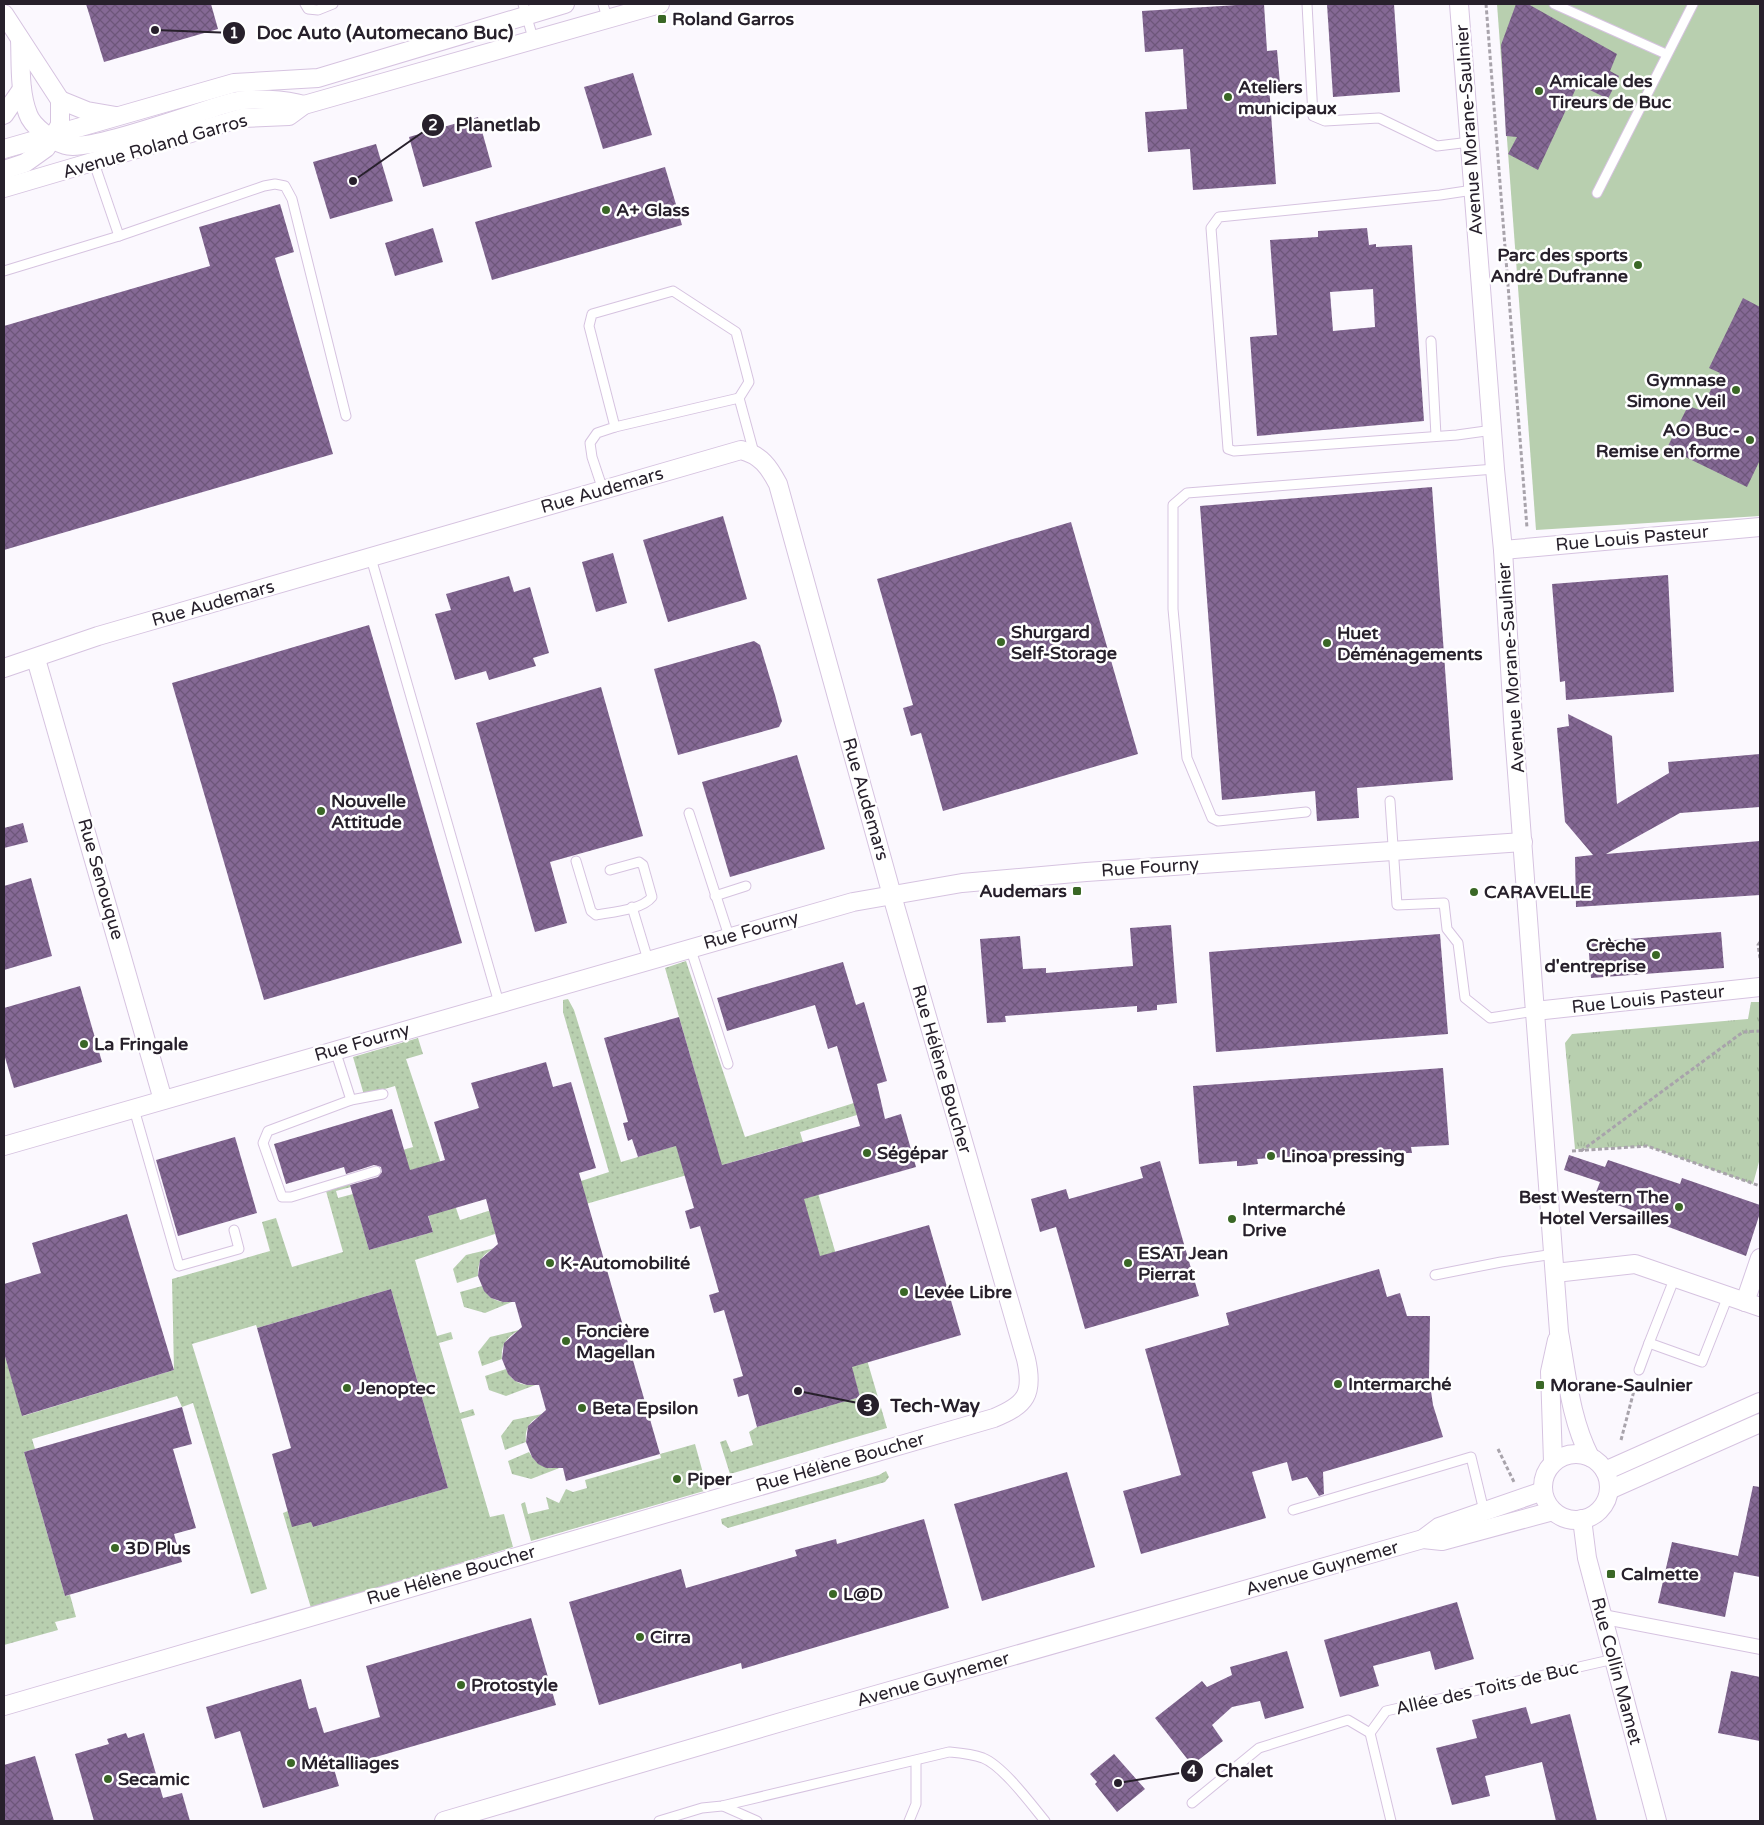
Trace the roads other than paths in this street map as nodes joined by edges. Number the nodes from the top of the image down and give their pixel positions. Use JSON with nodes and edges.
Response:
{"nodes":[{"id":1,"x":305,"y":4,"type":"edge"},
{"id":2,"x":333,"y":4,"type":"edge"},
{"id":3,"x":564,"y":4,"type":"edge"},
{"id":4,"x":660,"y":4,"type":"edge"},
{"id":5,"x":1307,"y":4,"type":"edge"},
{"id":6,"x":1459,"y":4,"type":"edge"},
{"id":7,"x":1554,"y":4,"type":"edge"},
{"id":8,"x":1692,"y":4,"type":"edge"},
{"id":9,"x":525,"y":9,"type":"edge"},
{"id":10,"x":605,"y":11,"type":"edge"},
{"id":11,"x":4,"y":14,"type":"edge"},
{"id":12,"x":533,"y":38,"type":"junction"},
{"id":13,"x":20,"y":39,"type":"junction"},
{"id":14,"x":1666,"y":54,"type":"junction"},
{"id":15,"x":22,"y":89,"type":"junction"},
{"id":16,"x":60,"y":100,"type":"junction"},
{"id":17,"x":304,"y":105,"type":"junction"},
{"id":18,"x":4,"y":115,"type":"edge"},
{"id":19,"x":119,"y":116,"type":"junction"},
{"id":20,"x":59,"y":136,"type":"junction"},
{"id":21,"x":1470,"y":142,"type":"junction"},
{"id":22,"x":4,"y":149,"type":"edge"},
{"id":23,"x":94,"y":163,"type":"junction"},
{"id":24,"x":4,"y":170,"type":"edge"},
{"id":25,"x":4,"y":188,"type":"edge"},
{"id":26,"x":1473,"y":190,"type":"junction"},
{"id":27,"x":1596,"y":193,"type":"dead end"},
{"id":28,"x":119,"y":236,"type":"junction"},
{"id":29,"x":4,"y":271,"type":"edge"},
{"id":30,"x":1431,"y":341,"type":"dead end"},
{"id":31,"x":739,"y":398,"type":"junction"},
{"id":32,"x":346,"y":416,"type":"dead end"},
{"id":33,"x":615,"y":426,"type":"junction"},
{"id":34,"x":1493,"y":430,"type":"junction"},
{"id":35,"x":1436,"y":436,"type":"junction"},
{"id":36,"x":754,"y":453,"type":"junction"},
{"id":37,"x":1495,"y":469,"type":"junction"},
{"id":38,"x":603,"y":490,"type":"junction"},
{"id":39,"x":1760,"y":527,"type":"edge"},
{"id":40,"x":1503,"y":550,"type":"junction"},
{"id":41,"x":372,"y":558,"type":"junction"},
{"id":42,"x":36,"y":658,"type":"junction"},
{"id":43,"x":4,"y":668,"type":"edge"},
{"id":44,"x":1390,"y":801,"type":"dead end"},
{"id":45,"x":1306,"y":812,"type":"dead end"},
{"id":46,"x":688,"y":813,"type":"dead end"},
{"id":47,"x":1523,"y":842,"type":"junction"},
{"id":48,"x":1394,"y":850,"type":"junction"},
{"id":49,"x":576,"y":861,"type":"dead end"},
{"id":50,"x":610,"y":870,"type":"dead end"},
{"id":51,"x":746,"y":886,"type":"dead end"},
{"id":52,"x":893,"y":895,"type":"junction"},
{"id":53,"x":715,"y":896,"type":"junction"},
{"id":54,"x":632,"y":907,"type":"junction"},
{"id":55,"x":729,"y":936,"type":"junction"},
{"id":56,"x":690,"y":948,"type":"junction"},
{"id":57,"x":648,"y":960,"type":"junction"},
{"id":58,"x":1760,"y":987,"type":"edge"},
{"id":59,"x":498,"y":1003,"type":"junction"},
{"id":60,"x":1535,"y":1011,"type":"junction"},
{"id":61,"x":335,"y":1050,"type":"junction"},
{"id":62,"x":728,"y":1064,"type":"dead end"},
{"id":63,"x":384,"y":1094,"type":"dead end"},
{"id":64,"x":164,"y":1100,"type":"junction"},
{"id":65,"x":351,"y":1100,"type":"junction"},
{"id":66,"x":134,"y":1109,"type":"junction"},
{"id":67,"x":4,"y":1146,"type":"edge"},
{"id":68,"x":376,"y":1171,"type":"dead end"},
{"id":69,"x":234,"y":1230,"type":"dead end"},
{"id":70,"x":1554,"y":1254,"type":"junction"},
{"id":71,"x":1760,"y":1258,"type":"edge"},
{"id":72,"x":1555,"y":1273,"type":"junction"},
{"id":73,"x":1435,"y":1275,"type":"dead end"},
{"id":74,"x":1675,"y":1278,"type":"junction"},
{"id":75,"x":1728,"y":1296,"type":"junction"},
{"id":76,"x":1753,"y":1305,"type":"edge"},
{"id":77,"x":1559,"y":1332,"type":"junction"},
{"id":78,"x":1649,"y":1343,"type":"junction"},
{"id":79,"x":1639,"y":1370,"type":"road end"},
{"id":80,"x":1760,"y":1402,"type":"edge"},
{"id":81,"x":1760,"y":1423,"type":"edge"},
{"id":82,"x":1590,"y":1457,"type":"junction"},
{"id":83,"x":1553,"y":1462,"type":"junction"},
{"id":84,"x":1605,"y":1471,"type":"junction"},
{"id":85,"x":1609,"y":1490,"type":"junction"},
{"id":86,"x":1543,"y":1491,"type":"junction"},
{"id":87,"x":1293,"y":1510,"type":"dead end"},
{"id":88,"x":1484,"y":1510,"type":"junction"},
{"id":89,"x":1553,"y":1511,"type":"junction"},
{"id":90,"x":1582,"y":1519,"type":"junction"},
{"id":91,"x":1423,"y":1539,"type":"junction"},
{"id":92,"x":1604,"y":1617,"type":"junction"},
{"id":93,"x":1760,"y":1647,"type":"edge"},
{"id":94,"x":1614,"y":1659,"type":"junction"},
{"id":95,"x":4,"y":1706,"type":"edge"},
{"id":96,"x":1370,"y":1733,"type":"junction"},
{"id":97,"x":916,"y":1761,"type":"junction"},
{"id":98,"x":1192,"y":1803,"type":"dead end"},
{"id":99,"x":722,"y":1806,"type":"junction"},
{"id":100,"x":444,"y":1821,"type":"edge"},
{"id":101,"x":659,"y":1821,"type":"edge"},
{"id":102,"x":757,"y":1821,"type":"edge"},
{"id":103,"x":909,"y":1821,"type":"edge"},
{"id":104,"x":1045,"y":1821,"type":"edge"},
{"id":105,"x":1391,"y":1821,"type":"edge"},
{"id":106,"x":1657,"y":1821,"type":"edge"}],
"edges":[{"from":1,"to":2,"type":"lane"},
{"from":3,"to":9,"type":"street","name":"Avenue Roland Garros"},
{"from":4,"to":10,"type":"street","name":"Avenue Roland Garros"},
{"from":5,"to":21,"type":"lane"},
{"from":6,"to":21,"type":"street","name":"Avenue Morane-Saulnier"},
{"from":7,"to":14,"type":"lane"},
{"from":8,"to":14,"type":"lane"},
{"from":9,"to":12,"type":"lane"},
{"from":9,"to":19,"type":"street","name":"Avenue Roland Garros"},
{"from":10,"to":12,"type":"street","name":"Avenue Roland Garros"},
{"from":11,"to":13,"type":"street"},
{"from":12,"to":17,"type":"street","name":"Avenue Roland Garros"},
{"from":13,"to":15,"type":"street"},
{"from":13,"to":16,"type":"street"},
{"from":14,"to":27,"type":"lane"},
{"from":15,"to":18,"type":"street"},
{"from":15,"to":20,"type":"street"},
{"from":16,"to":19,"type":"street"},
{"from":16,"to":20,"type":"street"},
{"from":17,"to":20,"type":"street","name":"Avenue Roland Garros"},
{"from":17,"to":23,"type":"street","name":"Avenue Roland Garros"},
{"from":19,"to":20,"type":"street","name":"Avenue Roland Garros"},
{"from":20,"to":22,"type":"street","name":"Avenue Roland Garros"},
{"from":20,"to":24,"type":"street","name":"Avenue Roland Garros"},
{"from":21,"to":26,"type":"street","name":"Avenue Morane-Saulnier"},
{"from":23,"to":25,"type":"street","name":"Avenue Roland Garros"},
{"from":23,"to":28,"type":"lane"},
{"from":26,"to":34,"type":"street","name":"Avenue Morane-Saulnier"},
{"from":26,"to":35,"type":"lane"},
{"from":28,"to":29,"type":"lane"},
{"from":28,"to":32,"type":"lane"},
{"from":30,"to":35,"type":"lane"},
{"from":31,"to":33,"type":"lane"},
{"from":31,"to":33,"type":"lane"},
{"from":31,"to":36,"type":"lane"},
{"from":33,"to":38,"type":"lane"},
{"from":34,"to":35,"type":"lane"},
{"from":34,"to":37,"type":"street","name":"Avenue Morane-Saulnier"},
{"from":36,"to":38,"type":"street","name":"Rue Audemars"},
{"from":36,"to":52,"type":"street","name":"Rue Audemars"},
{"from":37,"to":40,"type":"street","name":"Avenue Morane-Saulnier"},
{"from":37,"to":45,"type":"lane"},
{"from":38,"to":41,"type":"street","name":"Rue Audemars"},
{"from":39,"to":40,"type":"street","name":"Rue Louis Pasteur"},
{"from":40,"to":47,"type":"street","name":"Avenue Morane-Saulnier"},
{"from":41,"to":42,"type":"street","name":"Rue Audemars"},
{"from":41,"to":59,"type":"lane"},
{"from":42,"to":43,"type":"street","name":"Rue Audemars"},
{"from":42,"to":64,"type":"street","name":"Rue Senouque"},
{"from":44,"to":48,"type":"lane"},
{"from":46,"to":53,"type":"lane"},
{"from":47,"to":48,"type":"street","name":"Rue Fourny"},
{"from":47,"to":60,"type":"street","name":"Avenue Morane-Saulnier"},
{"from":48,"to":52,"type":"street","name":"Rue Fourny"},
{"from":48,"to":60,"type":"lane"},
{"from":49,"to":54,"type":"lane"},
{"from":50,"to":54,"type":"lane"},
{"from":51,"to":53,"type":"lane"},
{"from":52,"to":55,"type":"street","name":"Rue Fourny"},
{"from":52,"to":95,"type":"street","name":"Rue Hélène Boucher"},
{"from":53,"to":55,"type":"lane"},
{"from":54,"to":57,"type":"lane"},
{"from":55,"to":56,"type":"street","name":"Rue Fourny"},
{"from":56,"to":57,"type":"street","name":"Rue Fourny"},
{"from":56,"to":62,"type":"lane"},
{"from":57,"to":59,"type":"street","name":"Rue Fourny"},
{"from":58,"to":60,"type":"street","name":"Rue Louis Pasteur"},
{"from":59,"to":61,"type":"street","name":"Rue Fourny"},
{"from":60,"to":70,"type":"street","name":"Avenue Morane-Saulnier"},
{"from":61,"to":64,"type":"street","name":"Rue Fourny"},
{"from":61,"to":65,"type":"lane"},
{"from":63,"to":65,"type":"lane"},
{"from":64,"to":66,"type":"street","name":"Rue Fourny"},
{"from":65,"to":68,"type":"lane"},
{"from":66,"to":67,"type":"street","name":"Rue Fourny"},
{"from":66,"to":69,"type":"lane"},
{"from":70,"to":72,"type":"street","name":"Avenue Morane-Saulnier"},
{"from":70,"to":73,"type":"lane"},
{"from":71,"to":76,"type":"street"},
{"from":72,"to":74,"type":"street"},
{"from":72,"to":77,"type":"street","name":"Avenue Morane-Saulnier"},
{"from":74,"to":75,"type":"street"},
{"from":74,"to":78,"type":"lane"},
{"from":75,"to":76,"type":"street"},
{"from":75,"to":78,"type":"lane"},
{"from":77,"to":82,"type":"street","name":"Avenue Morane-Saulnier"},
{"from":77,"to":83,"type":"street","name":"Avenue Morane-Saulnier"},
{"from":78,"to":79,"type":"lane"},
{"from":80,"to":84,"type":"street"},
{"from":81,"to":85,"type":"street"},
{"from":82,"to":83,"type":"street"},
{"from":82,"to":84,"type":"street"},
{"from":83,"to":86,"type":"street"},
{"from":84,"to":85,"type":"street"},
{"from":85,"to":90,"type":"street"},
{"from":86,"to":88,"type":"street","name":"Avenue Guynemer"},
{"from":86,"to":89,"type":"street"},
{"from":87,"to":88,"type":"lane"},
{"from":88,"to":91,"type":"street","name":"Avenue Guynemer"},
{"from":89,"to":90,"type":"street"},
{"from":89,"to":91,"type":"street","name":"Avenue Guynemer"},
{"from":90,"to":92,"type":"street","name":"Rue Collin Mamet"},
{"from":91,"to":100,"type":"street","name":"Avenue Guynemer"},
{"from":92,"to":93,"type":"street"},
{"from":92,"to":94,"type":"street","name":"Rue Collin Mamet"},
{"from":94,"to":96,"type":"lane","name":"Allée des Toits de Buc"},
{"from":94,"to":106,"type":"street","name":"Rue Collin Mamet"},
{"from":96,"to":98,"type":"lane"},
{"from":96,"to":105,"type":"lane"},
{"from":97,"to":99,"type":"lane"},
{"from":97,"to":103,"type":"lane"},
{"from":97,"to":104,"type":"lane"},
{"from":99,"to":101,"type":"lane"},
{"from":99,"to":102,"type":"lane"}]}
